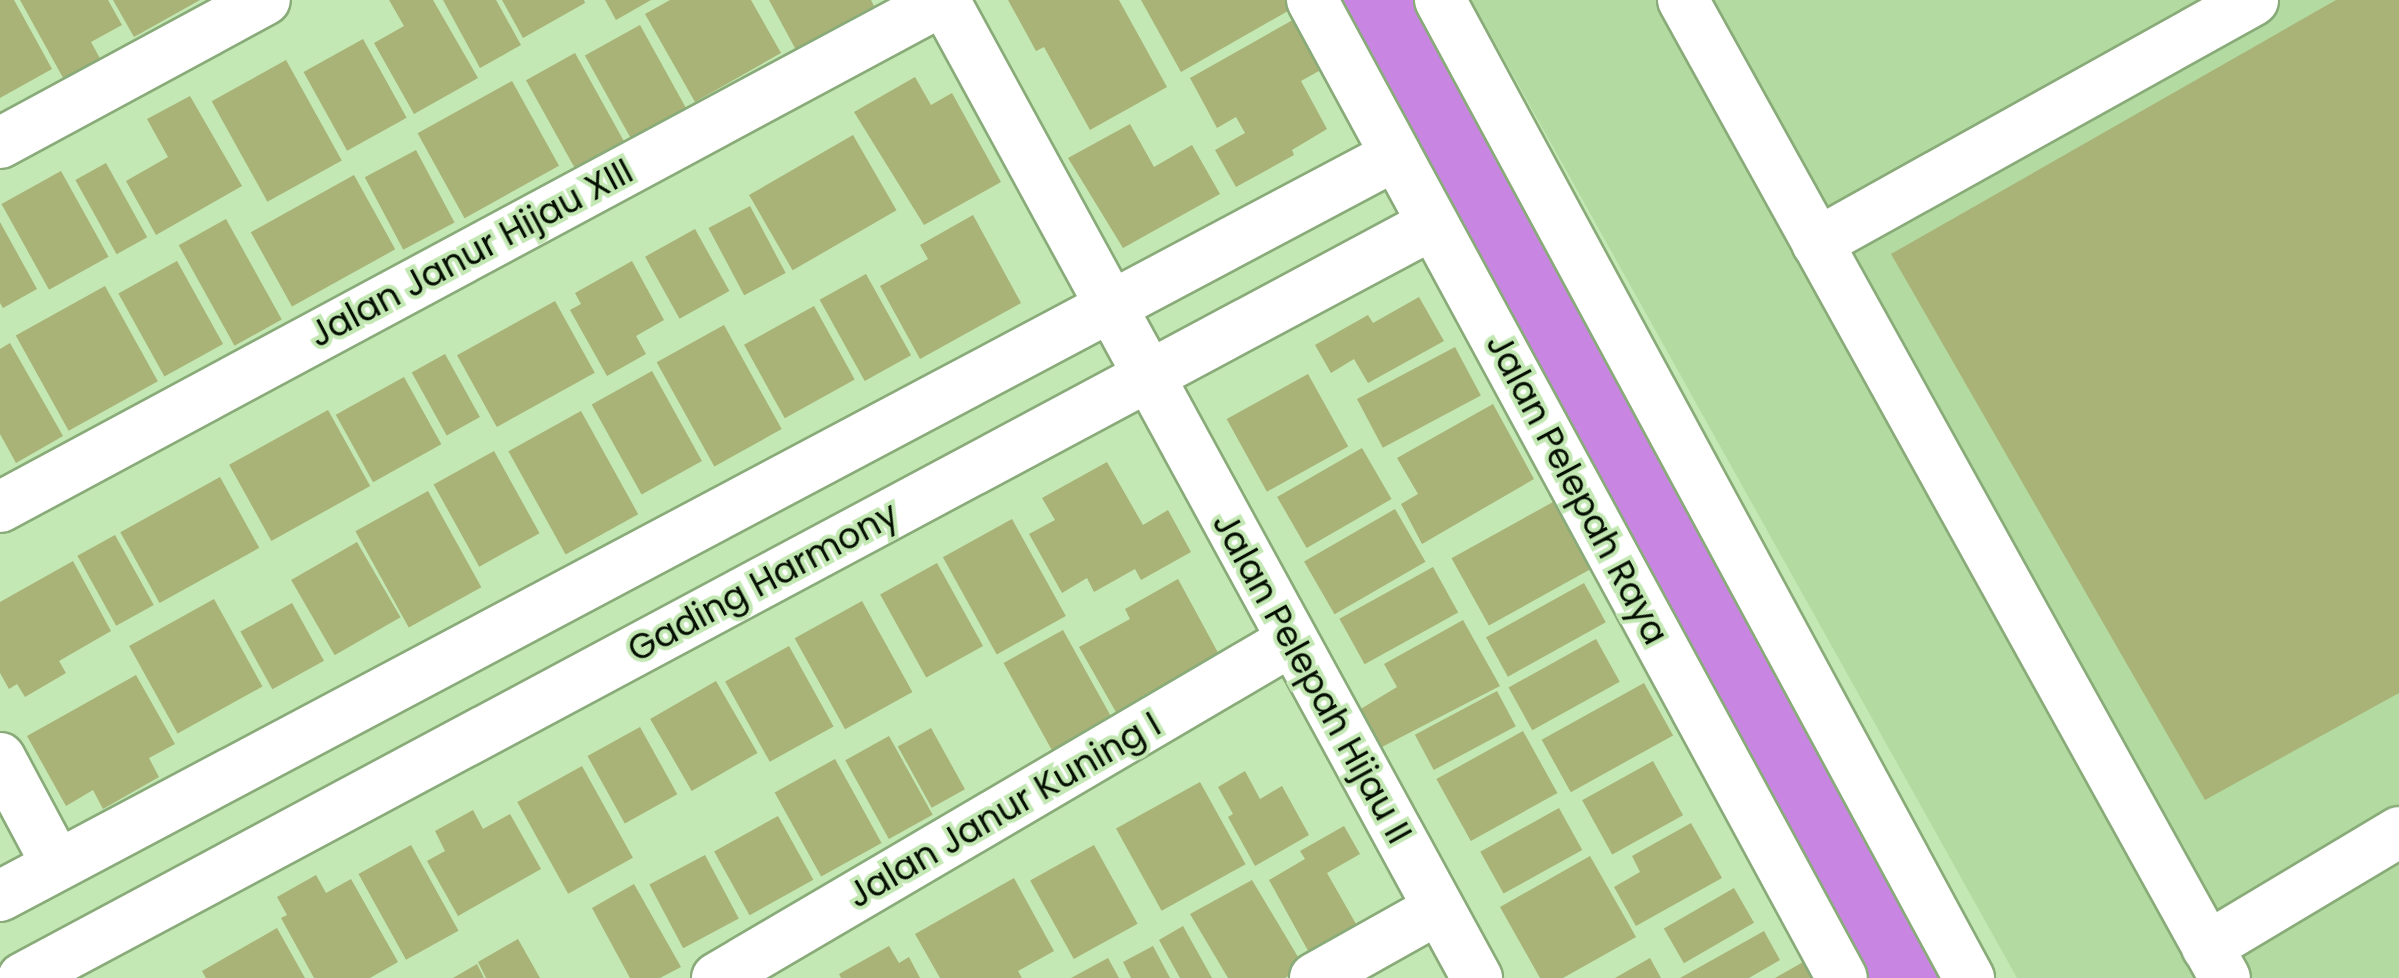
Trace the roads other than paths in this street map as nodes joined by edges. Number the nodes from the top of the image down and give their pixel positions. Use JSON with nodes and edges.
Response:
{"nodes":[{"id":1,"x":265,"y":0,"type":"edge"},
{"id":2,"x":944,"y":0,"type":"edge"},
{"id":3,"x":1312,"y":0,"type":"edge"},
{"id":4,"x":1440,"y":0,"type":"edge"},
{"id":5,"x":1682,"y":0,"type":"edge"},
{"id":6,"x":2253,"y":0,"type":"edge"},
{"id":7,"x":0,"y":143,"type":"edge"},
{"id":8,"x":1396,"y":155,"type":"junction"},
{"id":9,"x":1433,"y":224,"type":"junction"},
{"id":10,"x":1818,"y":243,"type":"junction"},
{"id":11,"x":1114,"y":308,"type":"junction"},
{"id":12,"x":1148,"y":376,"type":"junction"},
{"id":13,"x":0,"y":507,"type":"edge"},
{"id":14,"x":1291,"y":641,"type":"junction"},
{"id":15,"x":0,"y":758,"type":"edge"},
{"id":16,"x":2399,"y":832,"type":"edge"},
{"id":17,"x":56,"y":863,"type":"junction"},
{"id":18,"x":0,"y":896,"type":"edge"},
{"id":19,"x":1438,"y":910,"type":"junction"},
{"id":20,"x":103,"y":958,"type":"edge"},
{"id":21,"x":2216,"y":962,"type":"edge"},
{"id":22,"x":24,"y":978,"type":"edge"},
{"id":23,"x":717,"y":978,"type":"edge"},
{"id":24,"x":1315,"y":978,"type":"edge"},
{"id":25,"x":1477,"y":978,"type":"edge"},
{"id":26,"x":1842,"y":978,"type":"edge"},
{"id":27,"x":1970,"y":978,"type":"edge"}],
"edges":[{"from":1,"to":7,"type":"street"},
{"from":2,"to":11,"type":"street","name":"Jalan Pelepah Hijau II"},
{"from":2,"to":13,"type":"street","name":"Jalan Janur Hijau XIII"},
{"from":3,"to":8,"type":"street","name":"Jalan Pelepah Raya"},
{"from":4,"to":27,"type":"street"},
{"from":5,"to":10,"type":"street"},
{"from":6,"to":10,"type":"street"},
{"from":8,"to":9,"type":"street","name":"Jalan Pelepah Raya"},
{"from":8,"to":11,"type":"street"},
{"from":9,"to":12,"type":"street","name":"Gading Harmony"},
{"from":9,"to":26,"type":"street","name":"Jalan Pelepah Raya"},
{"from":10,"to":21,"type":"street"},
{"from":11,"to":12,"type":"street","name":"Jalan Pelepah Hijau II"},
{"from":11,"to":17,"type":"street"},
{"from":12,"to":14,"type":"street","name":"Jalan Pelepah Hijau II"},
{"from":12,"to":20,"type":"street","name":"Gading Harmony"},
{"from":14,"to":19,"type":"street","name":"Jalan Pelepah Hijau II"},
{"from":14,"to":23,"type":"street","name":"Jalan Janur Kuning I"},
{"from":15,"to":17,"type":"street"},
{"from":16,"to":21,"type":"street"},
{"from":17,"to":18,"type":"street"},
{"from":19,"to":24,"type":"street"},
{"from":19,"to":25,"type":"street","name":"Jalan Pelepah Hijau II"},
{"from":20,"to":22,"type":"street","name":"Gading Harmony"}]}
